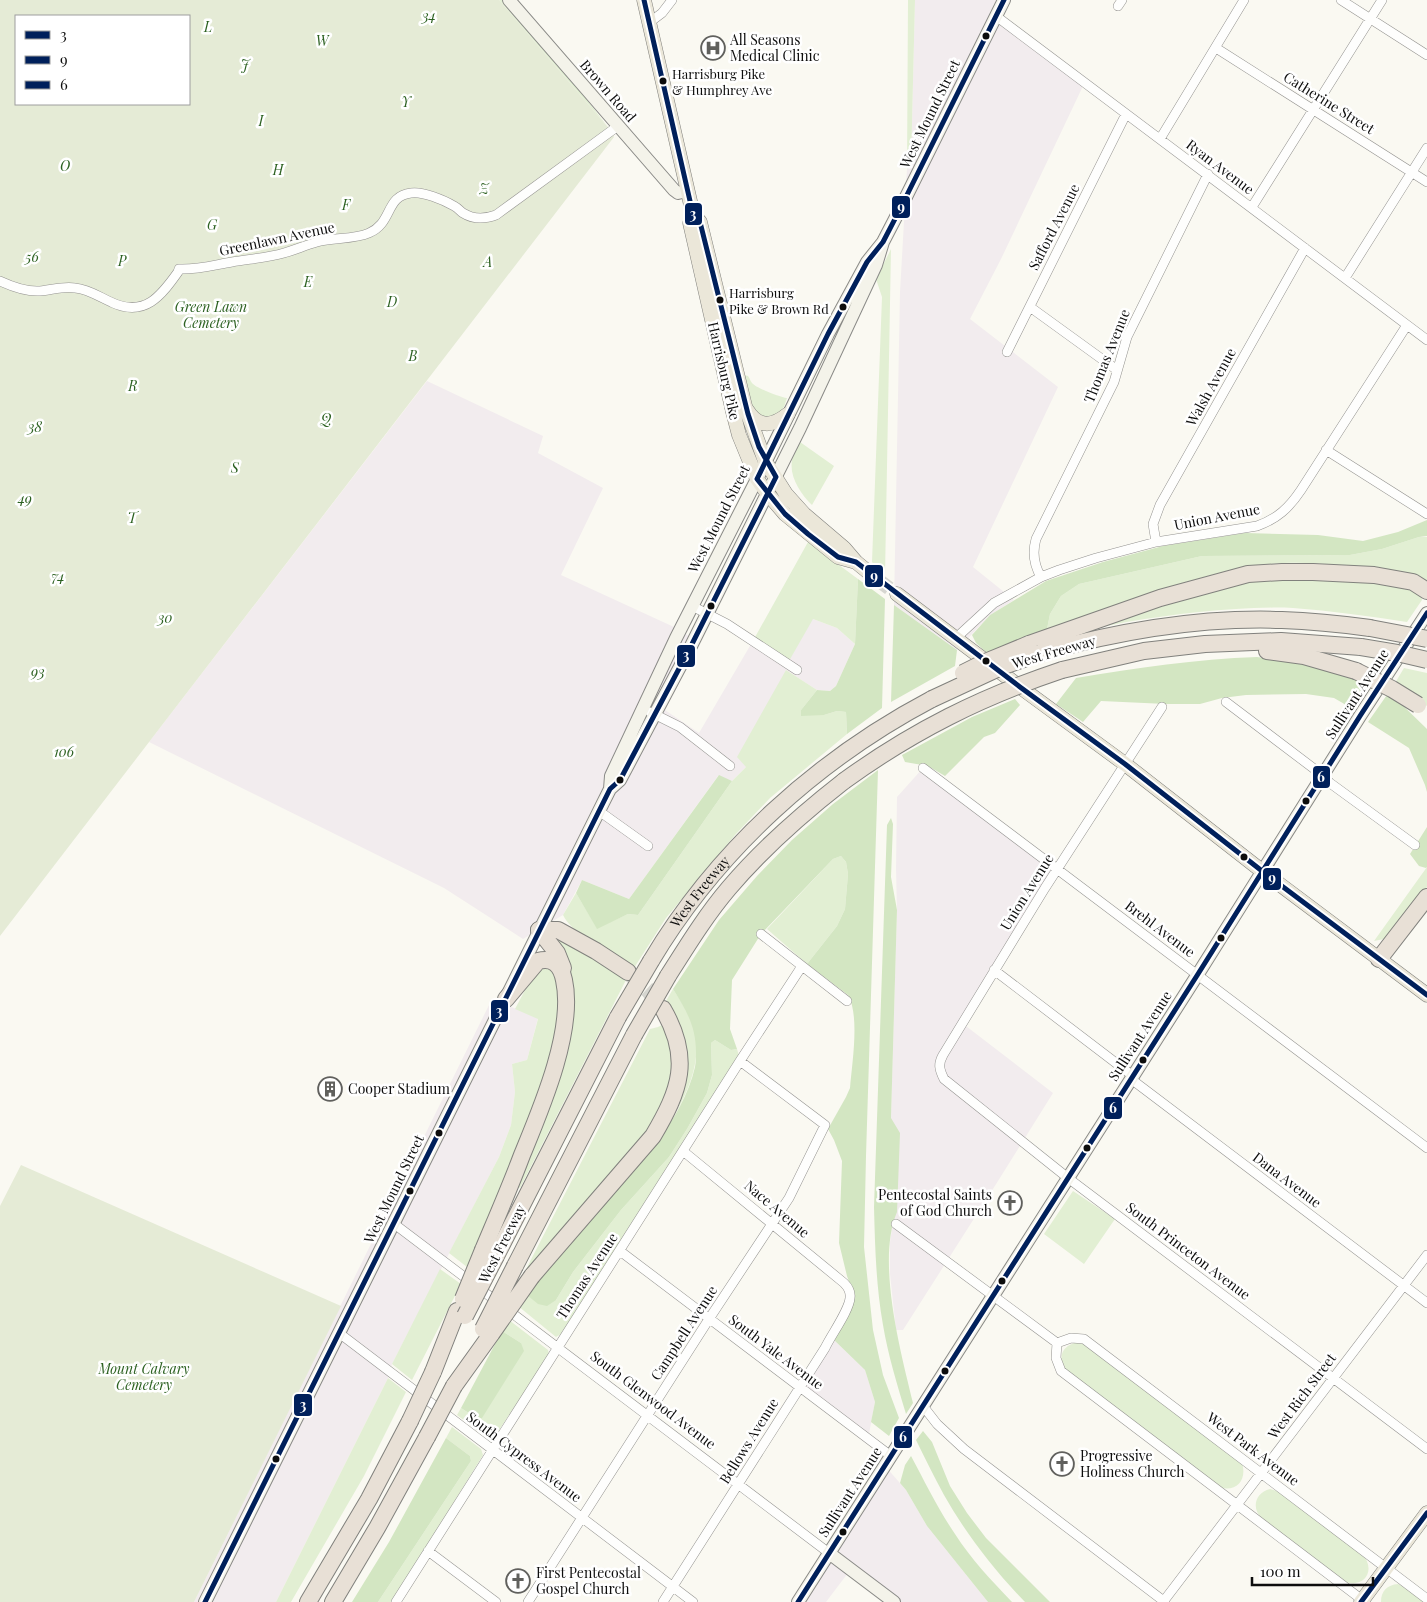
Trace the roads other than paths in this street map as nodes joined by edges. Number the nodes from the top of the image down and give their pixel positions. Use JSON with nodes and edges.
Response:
{"nodes":[{"id":1,"x":510,"y":0,"type":"edge"},
{"id":2,"x":644,"y":0,"type":"edge"},
{"id":3,"x":672,"y":0,"type":"edge"},
{"id":4,"x":1004,"y":0,"type":"edge"},
{"id":5,"x":1244,"y":0,"type":"edge"},
{"id":6,"x":1341,"y":0,"type":"edge"},
{"id":7,"x":1382,"y":0,"type":"edge"},
{"id":8,"x":996,"y":16,"type":"junction"},
{"id":9,"x":1370,"y":19,"type":"junction"},
{"id":10,"x":650,"y":22,"type":"junction"},
{"id":11,"x":1216,"y":48,"type":"junction"},
{"id":12,"x":1427,"y":55,"type":"edge"},
{"id":13,"x":1313,"y":110,"type":"junction"},
{"id":14,"x":1126,"y":114,"type":"junction"},
{"id":15,"x":618,"y":126,"type":"junction"},
{"id":16,"x":1160,"y":138,"type":"junction"},
{"id":17,"x":1427,"y":148,"type":"edge"},
{"id":18,"x":1412,"y":172,"type":"junction"},
{"id":19,"x":1208,"y":174,"type":"junction"},
{"id":20,"x":1427,"y":182,"type":"edge"},
{"id":21,"x":687,"y":191,"type":"junction"},
{"id":22,"x":1252,"y":207,"type":"junction"},
{"id":23,"x":693,"y":214,"type":"junction"},
{"id":24,"x":883,"y":242,"type":"junction"},
{"id":25,"x":1305,"y":248,"type":"junction"},
{"id":26,"x":1345,"y":278,"type":"junction"},
{"id":27,"x":0,"y":281,"type":"edge"},
{"id":28,"x":1030,"y":307,"type":"junction"},
{"id":29,"x":1407,"y":325,"type":"junction"},
{"id":30,"x":1427,"y":340,"type":"edge"},
{"id":31,"x":1008,"y":352,"type":"dead end"},
{"id":32,"x":1117,"y":370,"type":"junction"},
{"id":33,"x":745,"y":406,"type":"junction"},
{"id":34,"x":788,"y":414,"type":"junction"},
{"id":35,"x":1326,"y":450,"type":"junction"},
{"id":36,"x":765,"y":461,"type":"junction"},
{"id":37,"x":776,"y":476,"type":"junction"},
{"id":38,"x":757,"y":479,"type":"junction"},
{"id":39,"x":767,"y":493,"type":"junction"},
{"id":40,"x":1427,"y":514,"type":"edge"},
{"id":41,"x":1156,"y":542,"type":"junction"},
{"id":42,"x":856,"y":562,"type":"junction"},
{"id":43,"x":1041,"y":577,"type":"junction"},
{"id":44,"x":878,"y":580,"type":"tunnel mouth"},
{"id":45,"x":1427,"y":591,"type":"edge"},
{"id":46,"x":897,"y":594,"type":"tunnel mouth"},
{"id":47,"x":692,"y":606,"type":"junction"},
{"id":48,"x":1427,"y":613,"type":"edge"},
{"id":49,"x":707,"y":614,"type":"junction"},
{"id":50,"x":956,"y":638,"type":"junction"},
{"id":51,"x":1427,"y":639,"type":"edge"},
{"id":52,"x":1205,"y":644,"type":"junction"},
{"id":53,"x":1035,"y":649,"type":"junction"},
{"id":54,"x":1427,"y":660,"type":"edge"},
{"id":55,"x":797,"y":670,"type":"dead end"},
{"id":56,"x":1226,"y":702,"type":"dead end"},
{"id":57,"x":642,"y":708,"type":"junction"},
{"id":58,"x":1162,"y":708,"type":"dead end"},
{"id":59,"x":1422,"y":709,"type":"edge"},
{"id":60,"x":654,"y":714,"type":"junction"},
{"id":61,"x":1125,"y":764,"type":"junction"},
{"id":62,"x":730,"y":766,"type":"dead end"},
{"id":63,"x":923,"y":768,"type":"dead end"},
{"id":64,"x":1322,"y":776,"type":"junction"},
{"id":65,"x":610,"y":789,"type":"junction"},
{"id":66,"x":599,"y":811,"type":"junction"},
{"id":67,"x":1415,"y":845,"type":"dead end"},
{"id":68,"x":648,"y":846,"type":"dead end"},
{"id":69,"x":1057,"y":870,"type":"junction"},
{"id":70,"x":1262,"y":871,"type":"junction"},
{"id":71,"x":1427,"y":897,"type":"edge"},
{"id":72,"x":539,"y":930,"type":"junction"},
{"id":73,"x":761,"y":934,"type":"dead end"},
{"id":74,"x":1379,"y":960,"type":"junction"},
{"id":75,"x":802,"y":966,"type":"junction"},
{"id":76,"x":994,"y":970,"type":"junction"},
{"id":77,"x":628,"y":972,"type":"tunnel mouth"},
{"id":78,"x":563,"y":974,"type":"junction"},
{"id":79,"x":1198,"y":974,"type":"junction"},
{"id":80,"x":1427,"y":995,"type":"edge"},
{"id":81,"x":506,"y":999,"type":"junction"},
{"id":82,"x":847,"y":1001,"type":"dead end"},
{"id":83,"x":663,"y":1009,"type":"tunnel mouth"},
{"id":84,"x":740,"y":1061,"type":"junction"},
{"id":85,"x":939,"y":1070,"type":"joint"},
{"id":86,"x":1132,"y":1077,"type":"junction"},
{"id":87,"x":1427,"y":1148,"type":"edge"},
{"id":88,"x":683,"y":1151,"type":"junction"},
{"id":89,"x":1068,"y":1178,"type":"junction"},
{"id":90,"x":772,"y":1223,"type":"junction"},
{"id":91,"x":393,"y":1224,"type":"junction"},
{"id":92,"x":896,"y":1224,"type":"dead end"},
{"id":93,"x":620,"y":1251,"type":"junction"},
{"id":94,"x":490,"y":1253,"type":"junction"},
{"id":95,"x":1427,"y":1255,"type":"edge"},
{"id":96,"x":1404,"y":1286,"type":"junction"},
{"id":97,"x":850,"y":1292,"type":"joint"},
{"id":98,"x":993,"y":1295,"type":"junction"},
{"id":99,"x":1427,"y":1303,"type":"edge"},
{"id":100,"x":709,"y":1318,"type":"junction"},
{"id":101,"x":487,"y":1331,"type":"junction"},
{"id":102,"x":339,"y":1333,"type":"junction"},
{"id":103,"x":1056,"y":1343,"type":"junction"},
{"id":104,"x":558,"y":1348,"type":"junction"},
{"id":105,"x":1333,"y":1378,"type":"junction"},
{"id":106,"x":800,"y":1387,"type":"junction"},
{"id":107,"x":923,"y":1406,"type":"junction"},
{"id":108,"x":648,"y":1415,"type":"junction"},
{"id":109,"x":492,"y":1449,"type":"junction"},
{"id":110,"x":1427,"y":1449,"type":"edge"},
{"id":111,"x":891,"y":1456,"type":"junction"},
{"id":112,"x":1262,"y":1473,"type":"junction"},
{"id":113,"x":738,"y":1484,"type":"junction"},
{"id":114,"x":1237,"y":1504,"type":"junction"},
{"id":115,"x":1427,"y":1513,"type":"edge"},
{"id":116,"x":583,"y":1518,"type":"junction"},
{"id":117,"x":428,"y":1551,"type":"junction"},
{"id":118,"x":829,"y":1553,"type":"junction"},
{"id":119,"x":1386,"y":1568,"type":"junction"},
{"id":120,"x":673,"y":1587,"type":"junction"},
{"id":121,"x":1427,"y":1599,"type":"edge"},
{"id":122,"x":1363,"y":1601,"type":"edge"},
{"id":123,"x":205,"y":1602,"type":"edge"},
{"id":124,"x":308,"y":1602,"type":"edge"},
{"id":125,"x":333,"y":1602,"type":"edge"},
{"id":126,"x":396,"y":1602,"type":"edge"},
{"id":127,"x":496,"y":1602,"type":"edge"},
{"id":128,"x":528,"y":1602,"type":"edge"},
{"id":129,"x":663,"y":1602,"type":"edge"},
{"id":130,"x":693,"y":1602,"type":"edge"},
{"id":131,"x":798,"y":1602,"type":"edge"},
{"id":132,"x":894,"y":1602,"type":"edge"},
{"id":133,"x":1164,"y":1602,"type":"edge"}],
"edges":[{"from":1,"to":15,"type":"main road","name":"Brown Road"},
{"from":2,"to":10,"type":"main road","name":"Harrisburg Pike"},
{"from":3,"to":10,"type":"street"},
{"from":4,"to":8,"type":"main road","name":"West Mound Street"},
{"from":5,"to":11,"type":"street"},
{"from":6,"to":9,"type":"street"},
{"from":7,"to":9,"type":"street"},
{"from":8,"to":14,"type":"street","name":"Ryan Avenue"},
{"from":8,"to":24,"type":"main road","name":"West Mound Street"},
{"from":9,"to":12,"type":"street"},
{"from":9,"to":13,"type":"street"},
{"from":10,"to":21,"type":"main road","name":"Harrisburg Pike"},
{"from":11,"to":13,"type":"street","name":"Catherine Street"},
{"from":11,"to":16,"type":"street"},
{"from":13,"to":18,"type":"street","name":"Catherine Street"},
{"from":13,"to":22,"type":"street"},
{"from":14,"to":16,"type":"street","name":"Ryan Avenue"},
{"from":14,"to":28,"type":"street","name":"Safford Avenue"},
{"from":15,"to":21,"type":"main road","name":"Brown Road"},
{"from":15,"to":27,"type":"street","name":"Greenlawn Avenue"},
{"from":16,"to":19,"type":"street","name":"Ryan Avenue"},
{"from":17,"to":18,"type":"street"},
{"from":18,"to":20,"type":"street","name":"Catherine Street"},
{"from":18,"to":26,"type":"street"},
{"from":19,"to":22,"type":"street","name":"Ryan Avenue"},
{"from":19,"to":32,"type":"street","name":"Thomas Avenue"},
{"from":21,"to":23,"type":"main road","name":"Harrisburg Pike"},
{"from":22,"to":25,"type":"street","name":"Ryan Avenue"},
{"from":23,"to":33,"type":"main road","name":"Harrisburg Pike"},
{"from":23,"to":38,"type":"main road","name":"Harrisburg Pike"},
{"from":24,"to":34,"type":"main road","name":"West Mound Street"},
{"from":24,"to":37,"type":"main road","name":"West Mound Street"},
{"from":25,"to":26,"type":"street","name":"Ryan Avenue"},
{"from":25,"to":41,"type":"street","name":"Walsh Avenue"},
{"from":26,"to":29,"type":"street","name":"Ryan Avenue"},
{"from":28,"to":31,"type":"street","name":"Safford Avenue"},
{"from":28,"to":32,"type":"street"},
{"from":29,"to":30,"type":"street","name":"Ryan Avenue"},
{"from":29,"to":35,"type":"street","name":"Union Avenue"},
{"from":32,"to":43,"type":"street","name":"Thomas Avenue"},
{"from":33,"to":34,"type":"main road"},
{"from":33,"to":36,"type":"main road","name":"Harrisburg Pike"},
{"from":34,"to":36,"type":"main road","name":"West Mound Street"},
{"from":35,"to":40,"type":"street"},
{"from":35,"to":41,"type":"street","name":"Union Avenue"},
{"from":36,"to":37,"type":"main road","name":"Harrisburg Pike"},
{"from":36,"to":38,"type":"main road","name":"West Mound Street"},
{"from":37,"to":39,"type":"main road","name":"West Mound Street"},
{"from":37,"to":42,"type":"main road","name":"Harrisburg Pike"},
{"from":38,"to":39,"type":"main road","name":"Harrisburg Pike"},
{"from":38,"to":47,"type":"main road","name":"West Mound Street"},
{"from":39,"to":42,"type":"main road","name":"Harrisburg Pike"},
{"from":39,"to":49,"type":"main road","name":"West Mound Street"},
{"from":41,"to":43,"type":"street","name":"Union Avenue"},
{"from":42,"to":44,"type":"main road"},
{"from":43,"to":50,"type":"street","name":"Union Avenue"},
{"from":45,"to":53,"type":"highway"},
{"from":46,"to":50,"type":"main road"},
{"from":47,"to":49,"type":"street"},
{"from":47,"to":57,"type":"main road","name":"West Mound Street"},
{"from":48,"to":64,"type":"main road","name":"Sullivant Avenue"},
{"from":49,"to":55,"type":"street"},
{"from":49,"to":60,"type":"main road","name":"West Mound Street"},
{"from":50,"to":61,"type":"main road"},
{"from":51,"to":53,"type":"highway","name":"West Freeway","bridge":true},
{"from":52,"to":54,"type":"highway","name":"West Freeway","bridge":true},
{"from":52,"to":59,"type":"highway","bridge":true},
{"from":52,"to":101,"type":"highway","name":"West Freeway","bridge":true},
{"from":53,"to":94,"type":"highway","name":"West Freeway","bridge":true},
{"from":56,"to":64,"type":"street"},
{"from":57,"to":60,"type":"street"},
{"from":57,"to":65,"type":"main road","name":"West Mound Street"},
{"from":58,"to":61,"type":"street","name":"Union Avenue"},
{"from":60,"to":62,"type":"street"},
{"from":60,"to":65,"type":"main road","name":"West Mound Street"},
{"from":61,"to":69,"type":"street","name":"Union Avenue"},
{"from":61,"to":70,"type":"main road"},
{"from":63,"to":69,"type":"street","name":"Brehl Avenue"},
{"from":64,"to":67,"type":"street"},
{"from":64,"to":70,"type":"main road","name":"Sullivant Avenue"},
{"from":65,"to":66,"type":"main road","name":"West Mound Street"},
{"from":66,"to":68,"type":"street"},
{"from":66,"to":72,"type":"main road","name":"West Mound Street"},
{"from":69,"to":76,"type":"street","name":"Union Avenue"},
{"from":69,"to":79,"type":"street","name":"Brehl Avenue"},
{"from":70,"to":74,"type":"main road"},
{"from":70,"to":79,"type":"main road","name":"Sullivant Avenue"},
{"from":71,"to":74,"type":"highway"},
{"from":72,"to":77,"type":"highway"},
{"from":72,"to":78,"type":"highway"},
{"from":72,"to":81,"type":"main road","name":"West Mound Street"},
{"from":73,"to":75,"type":"street"},
{"from":74,"to":80,"type":"main road"},
{"from":75,"to":82,"type":"street"},
{"from":75,"to":84,"type":"street","name":"Thomas Avenue"},
{"from":76,"to":85,"type":"street","name":"Union Avenue"},
{"from":76,"to":86,"type":"street","name":"Dana Avenue"},
{"from":78,"to":81,"type":"highway"},
{"from":78,"to":94,"type":"highway"},
{"from":79,"to":86,"type":"main road","name":"Sullivant Avenue"},
{"from":79,"to":87,"type":"street","name":"Brehl Avenue"},
{"from":81,"to":91,"type":"main road","name":"West Mound Street"},
{"from":83,"to":101,"type":"highway","bridge":true},
{"from":84,"to":88,"type":"street","name":"Thomas Avenue"},
{"from":84,"to":90,"type":"street","name":"Campbell Avenue"},
{"from":85,"to":89,"type":"street","name":"South Princeton Avenue"},
{"from":86,"to":89,"type":"main road","name":"Sullivant Avenue"},
{"from":86,"to":96,"type":"street","name":"Dana Avenue"},
{"from":88,"to":90,"type":"street","name":"Nace Avenue"},
{"from":88,"to":93,"type":"street","name":"Thomas Avenue"},
{"from":89,"to":98,"type":"main road","name":"Sullivant Avenue"},
{"from":89,"to":105,"type":"street","name":"South Princeton Avenue"},
{"from":90,"to":97,"type":"street","name":"Nace Avenue"},
{"from":90,"to":100,"type":"street","name":"Campbell Avenue"},
{"from":91,"to":102,"type":"main road","name":"West Mound Street"},
{"from":91,"to":104,"type":"street","name":"South Glenwood Avenue"},
{"from":92,"to":98,"type":"street"},
{"from":93,"to":100,"type":"street","name":"South Yale Avenue"},
{"from":93,"to":104,"type":"street","name":"Thomas Avenue"},
{"from":94,"to":124,"type":"highway","name":"West Freeway","bridge":true},
{"from":95,"to":96,"type":"street","name":"West Rich Street"},
{"from":96,"to":99,"type":"street","name":"Dana Avenue"},
{"from":96,"to":105,"type":"street","name":"West Rich Street"},
{"from":97,"to":106,"type":"street","name":"Bellows Avenue"},
{"from":98,"to":103,"type":"street"},
{"from":98,"to":107,"type":"main road","name":"Sullivant Avenue"},
{"from":100,"to":106,"type":"street","name":"South Yale Avenue"},
{"from":100,"to":108,"type":"street","name":"Campbell Avenue"},
{"from":101,"to":125,"type":"highway","bridge":true},
{"from":102,"to":109,"type":"street","name":"South Cypress Avenue"},
{"from":102,"to":123,"type":"main road","name":"West Mound Street"},
{"from":103,"to":112,"type":"street","name":"West Park Avenue"},
{"from":103,"to":114,"type":"street"},
{"from":104,"to":108,"type":"street","name":"South Glenwood Avenue"},
{"from":104,"to":109,"type":"street","name":"Thomas Avenue"},
{"from":105,"to":110,"type":"street","name":"South Princeton Avenue"},
{"from":105,"to":112,"type":"street","name":"West Rich Street"},
{"from":106,"to":111,"type":"street","name":"South Yale Avenue"},
{"from":106,"to":113,"type":"street","name":"Bellows Avenue"},
{"from":107,"to":111,"type":"main road","name":"Sullivant Avenue"},
{"from":107,"to":133,"type":"street"},
{"from":108,"to":113,"type":"street","name":"South Glenwood Avenue"},
{"from":108,"to":116,"type":"street","name":"Campbell Avenue"},
{"from":109,"to":116,"type":"street","name":"South Cypress Avenue"},
{"from":109,"to":117,"type":"street","name":"Thomas Avenue"},
{"from":111,"to":118,"type":"main road","name":"Sullivant Avenue"},
{"from":112,"to":114,"type":"street","name":"West Rich Street"},
{"from":112,"to":119,"type":"street","name":"West Park Avenue"},
{"from":113,"to":118,"type":"street","name":"South Glenwood Avenue"},
{"from":113,"to":120,"type":"street","name":"Bellows Avenue"},
{"from":114,"to":122,"type":"street"},
{"from":114,"to":133,"type":"street","name":"West Rich Street"},
{"from":115,"to":119,"type":"main road"},
{"from":116,"to":120,"type":"street","name":"South Cypress Avenue"},
{"from":116,"to":128,"type":"street","name":"Campbell Avenue"},
{"from":117,"to":126,"type":"street","name":"Thomas Avenue"},
{"from":117,"to":127,"type":"street"},
{"from":118,"to":131,"type":"main road","name":"Sullivant Avenue"},
{"from":118,"to":132,"type":"main road","name":"South Glenwood Avenue"},
{"from":119,"to":121,"type":"street","name":"West Park Avenue"},
{"from":119,"to":122,"type":"main road"},
{"from":120,"to":129,"type":"street","name":"Bellows Avenue"},
{"from":120,"to":130,"type":"street","name":"South Cypress Avenue"}]}
